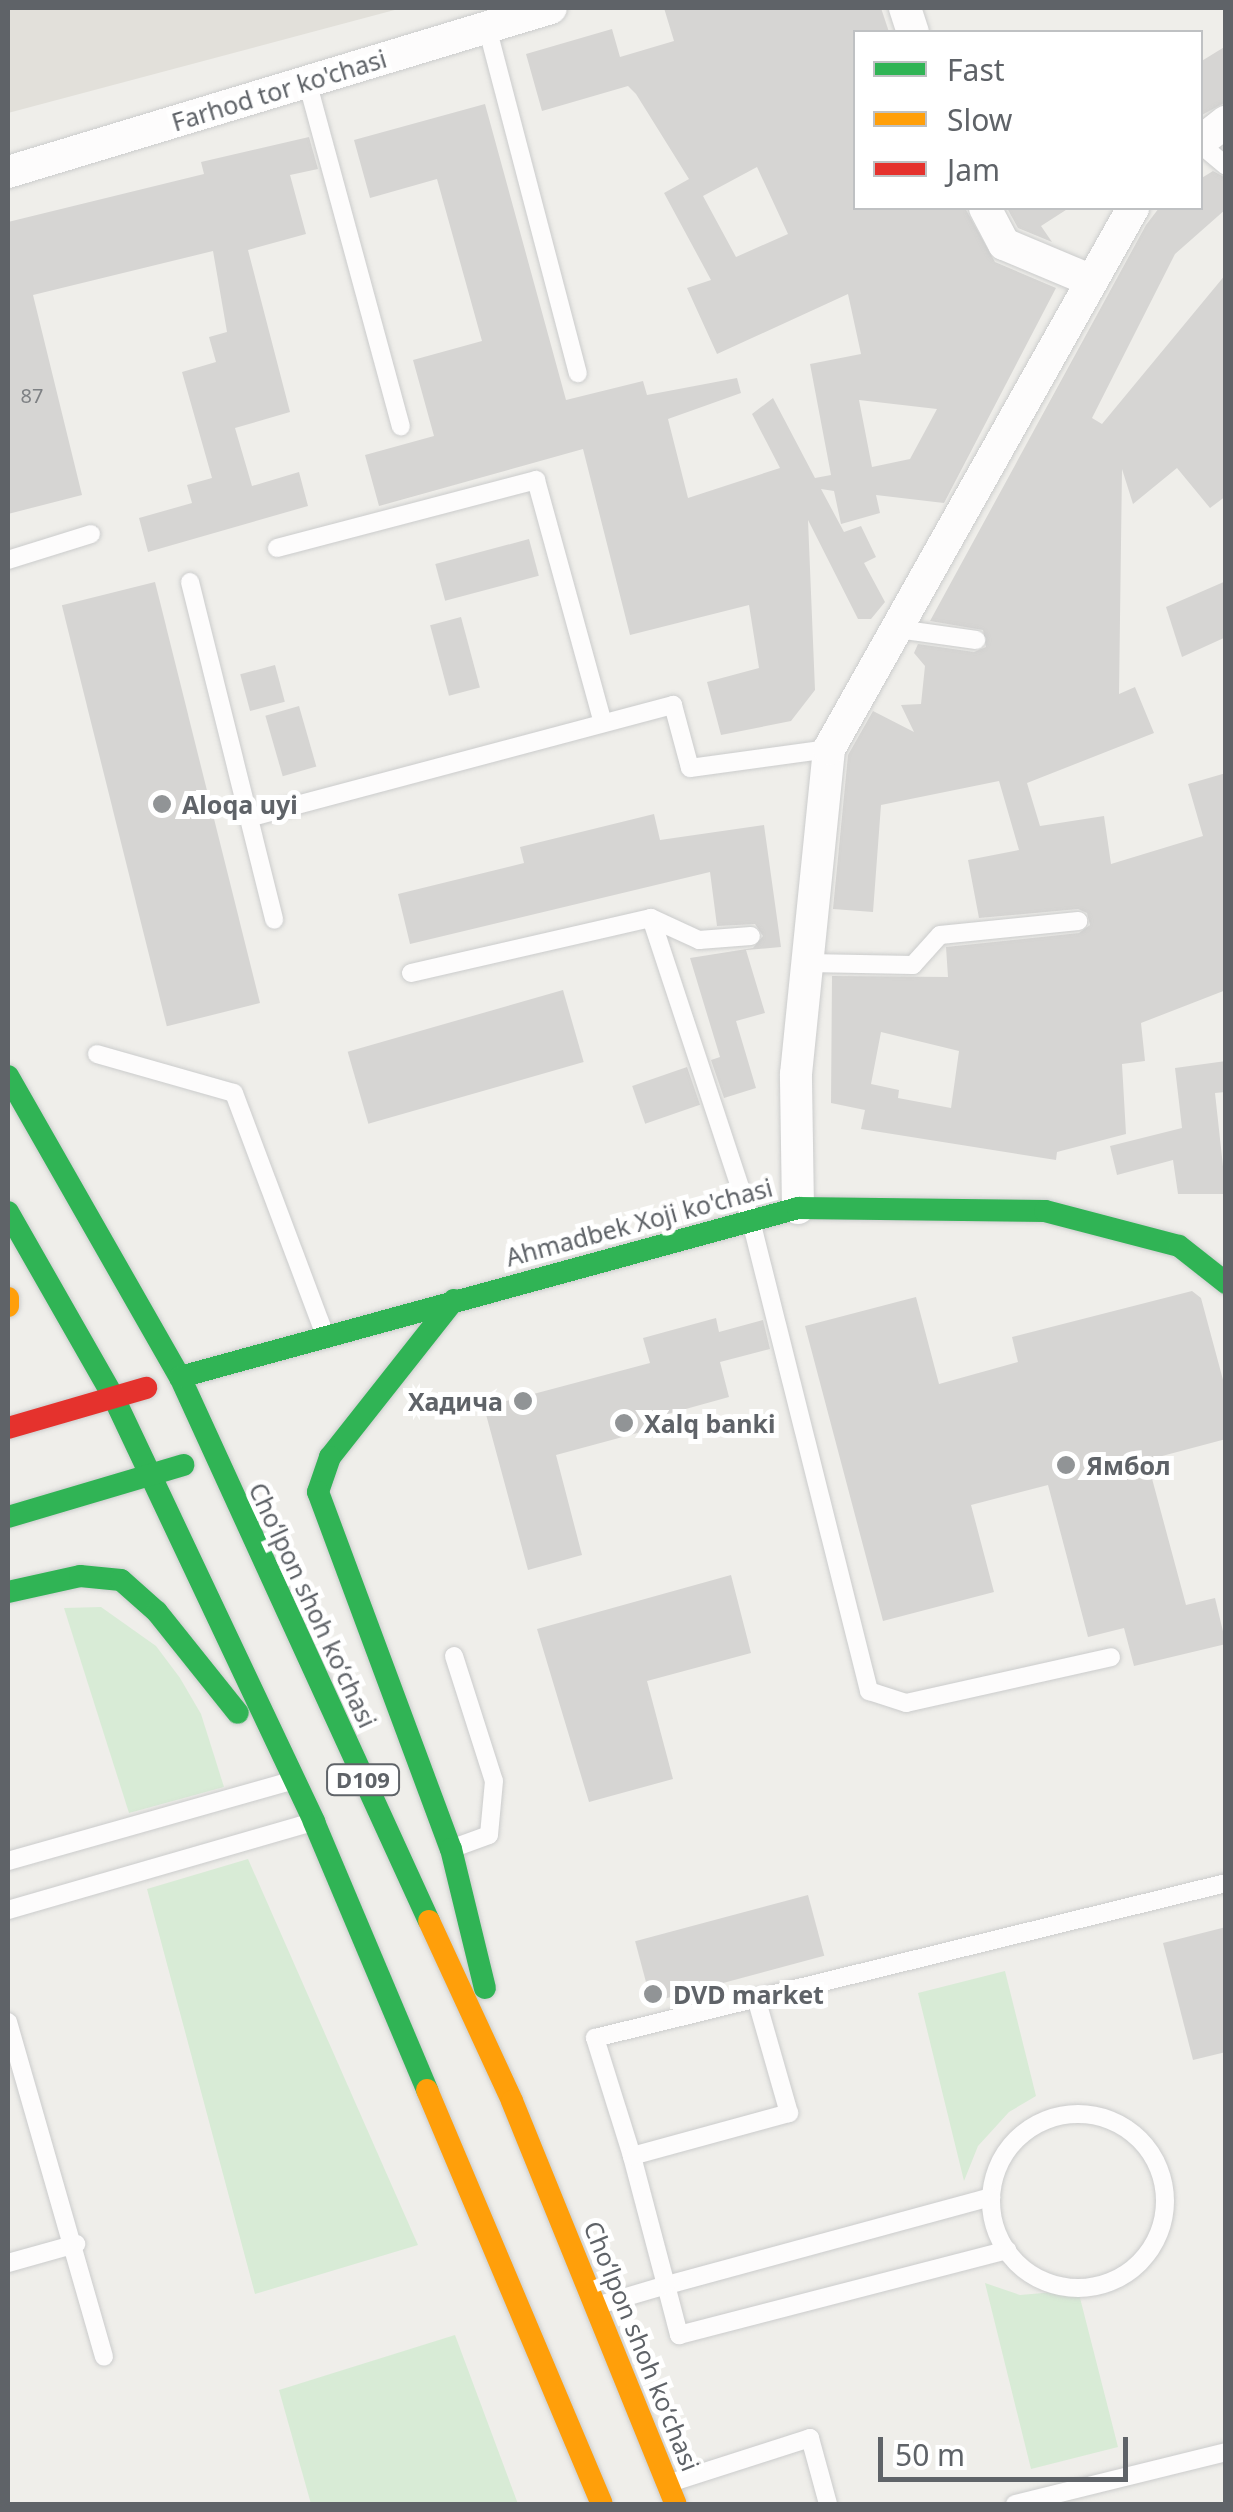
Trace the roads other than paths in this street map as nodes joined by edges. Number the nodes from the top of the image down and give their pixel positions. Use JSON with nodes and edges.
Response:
{"nodes":[{"id":1,"x":551,"y":8,"type":"edge"},
{"id":2,"x":487,"y":27,"type":"junction"},
{"id":3,"x":308,"y":81,"type":"junction"},
{"id":4,"x":1226,"y":122,"type":"edge"},
{"id":5,"x":1203,"y":141,"type":"edge"},
{"id":6,"x":1203,"y":146,"type":"edge"},
{"id":7,"x":1226,"y":166,"type":"edge"},
{"id":8,"x":8,"y":172,"type":"edge"},
{"id":9,"x":986,"y":210,"type":"edge"},
{"id":10,"x":1132,"y":210,"type":"edge"},
{"id":11,"x":1090,"y":280,"type":"junction"},
{"id":12,"x":578,"y":373,"type":"dead end"},
{"id":13,"x":401,"y":426,"type":"dead end"},
{"id":14,"x":90,"y":534,"type":"dead end"},
{"id":15,"x":276,"y":548,"type":"dead end"},
{"id":16,"x":8,"y":560,"type":"edge"},
{"id":17,"x":190,"y":582,"type":"dead end"},
{"id":18,"x":898,"y":629,"type":"junction"},
{"id":19,"x":976,"y":640,"type":"dead end"},
{"id":20,"x":603,"y":723,"type":"junction"},
{"id":21,"x":829,"y":749,"type":"junction"},
{"id":22,"x":248,"y":818,"type":"junction"},
{"id":23,"x":651,"y":918,"type":"junction"},
{"id":24,"x":274,"y":920,"type":"dead end"},
{"id":25,"x":1078,"y":921,"type":"dead end"},
{"id":26,"x":751,"y":936,"type":"dead end"},
{"id":27,"x":808,"y":963,"type":"junction"},
{"id":28,"x":411,"y":973,"type":"dead end"},
{"id":29,"x":96,"y":1054,"type":"dead end"},
{"id":30,"x":8,"y":1076,"type":"edge"},
{"id":31,"x":798,"y":1208,"type":"junction"},
{"id":32,"x":8,"y":1212,"type":"edge"},
{"id":33,"x":751,"y":1221,"type":"junction"},
{"id":34,"x":1226,"y":1283,"type":"edge"},
{"id":35,"x":8,"y":1298,"type":"edge"},
{"id":36,"x":454,"y":1300,"type":"junction"},
{"id":37,"x":8,"y":1306,"type":"edge"},
{"id":38,"x":325,"y":1335,"type":"junction"},
{"id":39,"x":180,"y":1377,"type":"junction"},
{"id":40,"x":114,"y":1398,"type":"junction"},
{"id":41,"x":8,"y":1428,"type":"edge"},
{"id":42,"x":215,"y":1455,"type":"junction"},
{"id":43,"x":150,"y":1477,"type":"junction"},
{"id":44,"x":8,"y":1517,"type":"edge"},
{"id":45,"x":8,"y":1592,"type":"edge"},
{"id":46,"x":454,"y":1656,"type":"dead end"},
{"id":47,"x":1111,"y":1657,"type":"dead end"},
{"id":48,"x":287,"y":1782,"type":"junction"},
{"id":49,"x":314,"y":1822,"type":"junction"},
{"id":50,"x":451,"y":1848,"type":"junction"},
{"id":51,"x":8,"y":1861,"type":"edge"},
{"id":52,"x":1226,"y":1882,"type":"edge"},
{"id":53,"x":8,"y":1910,"type":"edge"},
{"id":54,"x":756,"y":1998,"type":"junction"},
{"id":55,"x":8,"y":2022,"type":"edge"},
{"id":56,"x":512,"y":2102,"type":"junction"},
{"id":57,"x":632,"y":2156,"type":"junction"},
{"id":58,"x":992,"y":2197,"type":"junction"},
{"id":59,"x":76,"y":2244,"type":"junction"},
{"id":60,"x":1007,"y":2250,"type":"junction"},
{"id":61,"x":8,"y":2263,"type":"edge"},
{"id":62,"x":666,"y":2285,"type":"junction"},
{"id":63,"x":598,"y":2305,"type":"junction"},
{"id":64,"x":104,"y":2357,"type":"dead end"},
{"id":65,"x":1226,"y":2452,"type":"edge"},
{"id":66,"x":672,"y":2494,"type":"edge"},
{"id":67,"x":637,"y":2498,"type":"dead end"},
{"id":68,"x":602,"y":2504,"type":"edge"},
{"id":69,"x":828,"y":2504,"type":"edge"},
{"id":70,"x":1016,"y":2504,"type":"edge"}],
"edges":[{"from":1,"to":2,"type":"street","name":"Farhod tor ko'chasi"},
{"from":2,"to":3,"type":"street","name":"Farhod tor ko'chasi"},
{"from":2,"to":12,"type":"lane"},
{"from":3,"to":8,"type":"street","name":"Farhod tor ko'chasi"},
{"from":3,"to":13,"type":"lane"},
{"from":4,"to":5,"type":"street"},
{"from":6,"to":7,"type":"lane"},
{"from":9,"to":11,"type":"street"},
{"from":10,"to":11,"type":"street"},
{"from":11,"to":18,"type":"street"},
{"from":14,"to":16,"type":"lane"},
{"from":15,"to":20,"type":"lane"},
{"from":17,"to":22,"type":"lane"},
{"from":18,"to":19,"type":"lane"},
{"from":18,"to":21,"type":"street"},
{"from":20,"to":21,"type":"lane"},
{"from":20,"to":22,"type":"lane"},
{"from":21,"to":27,"type":"street"},
{"from":22,"to":24,"type":"lane"},
{"from":23,"to":26,"type":"lane"},
{"from":23,"to":28,"type":"lane"},
{"from":23,"to":33,"type":"lane"},
{"from":25,"to":27,"type":"lane"},
{"from":27,"to":31,"type":"street"},
{"from":29,"to":38,"type":"lane"},
{"from":30,"to":39,"type":"main road","name":"Choʻlpon shoh koʻchasi","number":"D109"},
{"from":31,"to":33,"type":"main road","name":"Ahmadbek Xoji ko'chasi"},
{"from":31,"to":34,"type":"main road","name":"Ahmadbek Xoji ko'chasi"},
{"from":32,"to":40,"type":"main road","number":"D109"},
{"from":33,"to":36,"type":"main road","name":"Ahmadbek Xoji ko'chasi"},
{"from":33,"to":47,"type":"lane"},
{"from":35,"to":37,"type":"main road"},
{"from":36,"to":38,"type":"main road","name":"Ahmadbek Xoji ko'chasi"},
{"from":36,"to":50,"type":"main road"},
{"from":38,"to":39,"type":"main road","name":"Ahmadbek Xoji ko'chasi"},
{"from":39,"to":40,"type":"main road","name":"Ahmadbek Xoji ko'chasi"},
{"from":39,"to":40,"type":"main road"},
{"from":39,"to":42,"type":"main road","name":"Choʻlpon shoh koʻchasi","number":"D109"},
{"from":40,"to":41,"type":"main road","name":"Ahmadbek Xoji ko'chasi"},
{"from":40,"to":43,"type":"main road","number":"D109"},
{"from":42,"to":43,"type":"main road"},
{"from":42,"to":43,"type":"main road"},
{"from":42,"to":56,"type":"main road","name":"Choʻlpon shoh koʻchasi","number":"D109"},
{"from":43,"to":44,"type":"main road"},
{"from":43,"to":49,"type":"main road","number":"D109"},
{"from":45,"to":48,"type":"main road"},
{"from":46,"to":50,"type":"lane"},
{"from":48,"to":49,"type":"main road"},
{"from":48,"to":51,"type":"lane"},
{"from":49,"to":53,"type":"lane"},
{"from":49,"to":68,"type":"main road","number":"D109"},
{"from":50,"to":56,"type":"main road"},
{"from":52,"to":54,"type":"lane"},
{"from":54,"to":57,"type":"lane"},
{"from":54,"to":57,"type":"lane"},
{"from":55,"to":59,"type":"lane"},
{"from":56,"to":63,"type":"main road","name":"Choʻlpon shoh koʻchasi","number":"D109"},
{"from":57,"to":62,"type":"lane"},
{"from":58,"to":60,"type":"lane"},
{"from":58,"to":60,"type":"lane"},
{"from":58,"to":62,"type":"lane"},
{"from":59,"to":61,"type":"lane"},
{"from":59,"to":64,"type":"lane"},
{"from":60,"to":62,"type":"lane"},
{"from":62,"to":63,"type":"lane"},
{"from":63,"to":66,"type":"main road","name":"Choʻlpon shoh koʻchasi","number":"D109"},
{"from":65,"to":70,"type":"lane"},
{"from":66,"to":67,"type":"main road"},
{"from":66,"to":69,"type":"lane"}]}
